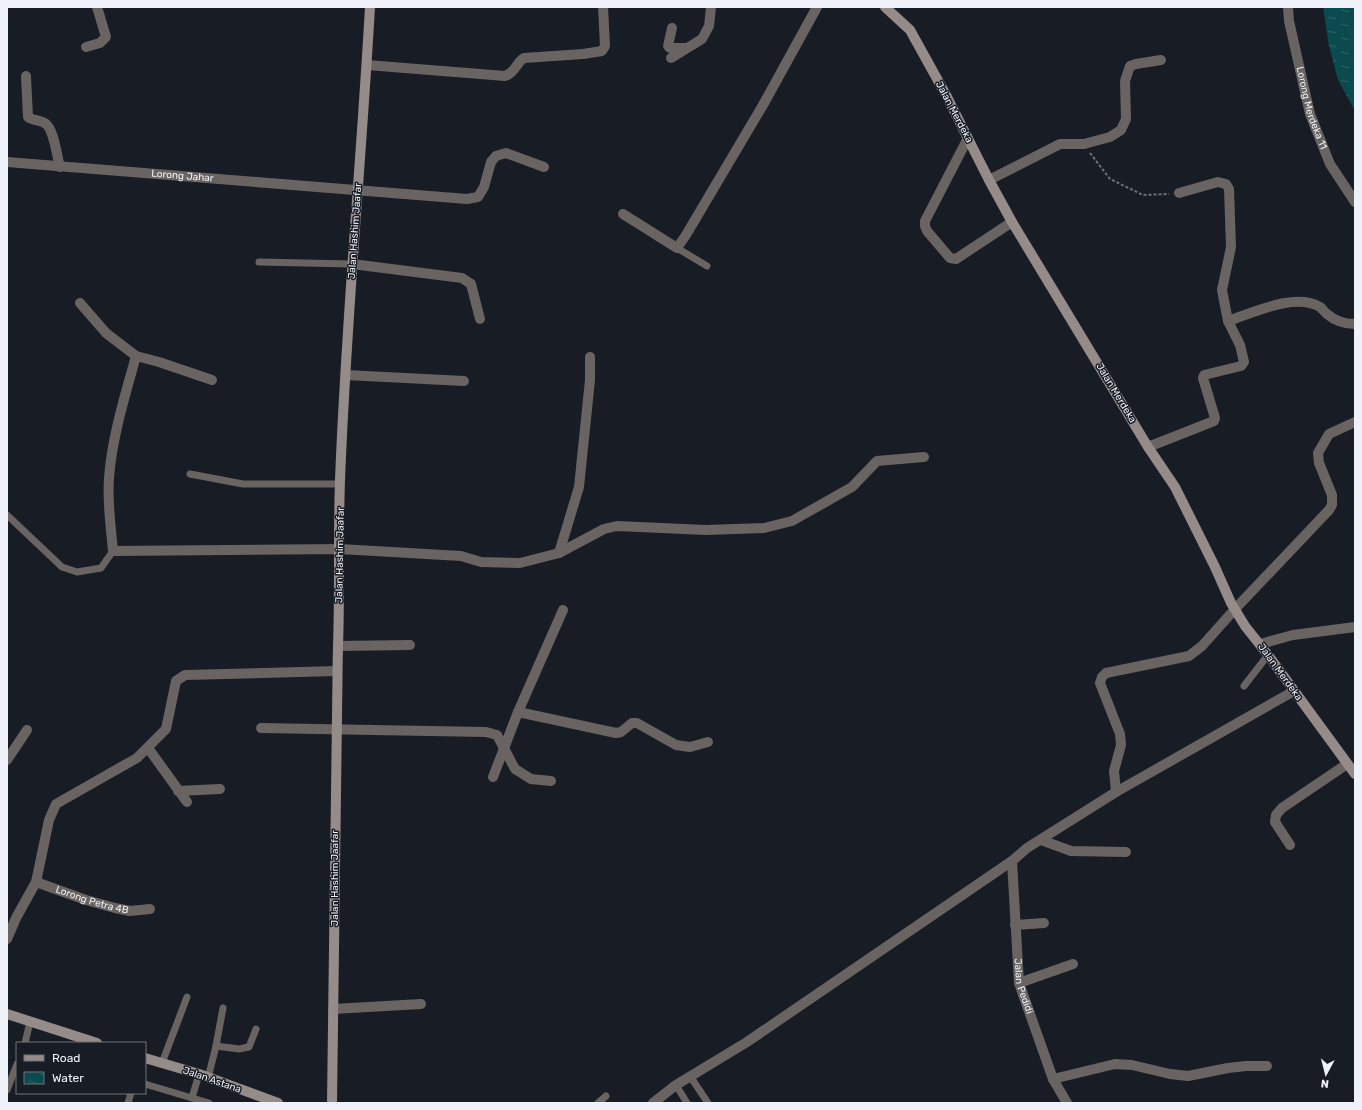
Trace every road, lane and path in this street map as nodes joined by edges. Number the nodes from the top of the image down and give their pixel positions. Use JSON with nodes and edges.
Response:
{"nodes":[{"id":1,"x":96,"y":7,"type":"edge"},
{"id":2,"x":370,"y":7,"type":"edge"},
{"id":3,"x":603,"y":7,"type":"edge"},
{"id":4,"x":711,"y":7,"type":"edge"},
{"id":5,"x":817,"y":7,"type":"edge"},
{"id":6,"x":885,"y":7,"type":"edge"},
{"id":7,"x":1288,"y":7,"type":"edge"},
{"id":8,"x":672,"y":28,"type":"dead end"},
{"id":9,"x":86,"y":47,"type":"dead end"},
{"id":10,"x":686,"y":48,"type":"junction"},
{"id":11,"x":671,"y":58,"type":"dead end"},
{"id":12,"x":1161,"y":60,"type":"dead end"},
{"id":13,"x":367,"y":65,"type":"junction"},
{"id":14,"x":26,"y":76,"type":"dead end"},
{"id":15,"x":968,"y":138,"type":"junction"},
{"id":16,"x":1084,"y":144,"type":"junction"},
{"id":17,"x":7,"y":162,"type":"edge"},
{"id":18,"x":60,"y":167,"type":"junction"},
{"id":19,"x":544,"y":167,"type":"dead end"},
{"id":20,"x":989,"y":180,"type":"junction"},
{"id":21,"x":358,"y":191,"type":"junction"},
{"id":22,"x":1179,"y":193,"type":"joint"},
{"id":23,"x":1355,"y":202,"type":"edge"},
{"id":24,"x":623,"y":214,"type":"dead end"},
{"id":25,"x":1012,"y":222,"type":"junction"},
{"id":26,"x":677,"y":248,"type":"junction"},
{"id":27,"x":259,"y":262,"type":"dead end"},
{"id":28,"x":352,"y":264,"type":"junction"},
{"id":29,"x":707,"y":266,"type":"dead end"},
{"id":30,"x":80,"y":303,"type":"dead end"},
{"id":31,"x":480,"y":319,"type":"dead end"},
{"id":32,"x":1228,"y":321,"type":"junction"},
{"id":33,"x":1355,"y":324,"type":"edge"},
{"id":34,"x":136,"y":356,"type":"junction"},
{"id":35,"x":590,"y":357,"type":"dead end"},
{"id":36,"x":346,"y":375,"type":"junction"},
{"id":37,"x":212,"y":380,"type":"dead end"},
{"id":38,"x":464,"y":381,"type":"dead end"},
{"id":39,"x":1355,"y":422,"type":"edge"},
{"id":40,"x":1148,"y":447,"type":"junction"},
{"id":41,"x":924,"y":456,"type":"dead end"},
{"id":42,"x":190,"y":474,"type":"dead end"},
{"id":43,"x":340,"y":484,"type":"junction"},
{"id":44,"x":7,"y":515,"type":"edge"},
{"id":45,"x":340,"y":549,"type":"junction"},
{"id":46,"x":113,"y":551,"type":"junction"},
{"id":47,"x":559,"y":553,"type":"junction"},
{"id":48,"x":1235,"y":609,"type":"junction"},
{"id":49,"x":563,"y":610,"type":"dead end"},
{"id":50,"x":1355,"y":627,"type":"edge"},
{"id":51,"x":1260,"y":644,"type":"junction"},
{"id":52,"x":410,"y":645,"type":"dead end"},
{"id":53,"x":338,"y":646,"type":"junction"},
{"id":54,"x":1268,"y":655,"type":"junction"},
{"id":55,"x":338,"y":671,"type":"junction"},
{"id":56,"x":1244,"y":686,"type":"dead end"},
{"id":57,"x":1294,"y":691,"type":"junction"},
{"id":58,"x":518,"y":712,"type":"junction"},
{"id":59,"x":261,"y":728,"type":"dead end"},
{"id":60,"x":336,"y":729,"type":"junction"},
{"id":61,"x":28,"y":730,"type":"dead end"},
{"id":62,"x":708,"y":742,"type":"dead end"},
{"id":63,"x":504,"y":746,"type":"junction"},
{"id":64,"x":148,"y":748,"type":"junction"},
{"id":65,"x":8,"y":756,"type":"edge"},
{"id":66,"x":1347,"y":764,"type":"junction"},
{"id":67,"x":1355,"y":774,"type":"edge"},
{"id":68,"x":493,"y":777,"type":"dead end"},
{"id":69,"x":551,"y":781,"type":"dead end"},
{"id":70,"x":220,"y":789,"type":"dead end"},
{"id":71,"x":178,"y":791,"type":"junction"},
{"id":72,"x":1116,"y":792,"type":"junction"},
{"id":73,"x":187,"y":802,"type":"dead end"},
{"id":74,"x":1041,"y":840,"type":"junction"},
{"id":75,"x":1290,"y":845,"type":"dead end"},
{"id":76,"x":1126,"y":852,"type":"dead end"},
{"id":77,"x":1012,"y":861,"type":"junction"},
{"id":78,"x":36,"y":882,"type":"junction"},
{"id":79,"x":150,"y":909,"type":"dead end"},
{"id":80,"x":1044,"y":923,"type":"dead end"},
{"id":81,"x":1015,"y":925,"type":"junction"},
{"id":82,"x":7,"y":939,"type":"edge"},
{"id":83,"x":1073,"y":964,"type":"dead end"},
{"id":84,"x":1019,"y":984,"type":"junction"},
{"id":85,"x":187,"y":996,"type":"dead end"},
{"id":86,"x":421,"y":1004,"type":"dead end"},
{"id":87,"x":223,"y":1008,"type":"dead end"},
{"id":88,"x":333,"y":1009,"type":"junction"},
{"id":89,"x":7,"y":1014,"type":"edge"},
{"id":90,"x":30,"y":1022,"type":"junction"},
{"id":91,"x":256,"y":1029,"type":"dead end"},
{"id":92,"x":25,"y":1042,"type":"edge"},
{"id":93,"x":94,"y":1042,"type":"edge"},
{"id":94,"x":216,"y":1046,"type":"junction"},
{"id":95,"x":146,"y":1058,"type":"edge"},
{"id":96,"x":162,"y":1063,"type":"junction"},
{"id":97,"x":1267,"y":1066,"type":"dead end"},
{"id":98,"x":16,"y":1067,"type":"edge"},
{"id":99,"x":204,"y":1076,"type":"junction"},
{"id":100,"x":690,"y":1076,"type":"junction"},
{"id":101,"x":1053,"y":1079,"type":"junction"},
{"id":102,"x":146,"y":1084,"type":"edge"},
{"id":103,"x":676,"y":1085,"type":"junction"},
{"id":104,"x":7,"y":1090,"type":"edge"},
{"id":105,"x":606,"y":1096,"type":"dead end"},
{"id":106,"x":192,"y":1098,"type":"junction"},
{"id":107,"x":209,"y":1103,"type":"edge"},
{"id":108,"x":278,"y":1103,"type":"edge"},
{"id":109,"x":332,"y":1103,"type":"edge"},
{"id":110,"x":598,"y":1103,"type":"edge"},
{"id":111,"x":653,"y":1103,"type":"edge"},
{"id":112,"x":687,"y":1103,"type":"edge"},
{"id":113,"x":708,"y":1103,"type":"edge"},
{"id":114,"x":1067,"y":1103,"type":"edge"}],
"edges":[{"from":1,"to":9,"type":"street"},
{"from":2,"to":13,"type":"street","name":"Jalan Hashim Jaafar"},
{"from":3,"to":13,"type":"street"},
{"from":4,"to":10,"type":"street"},
{"from":5,"to":26,"type":"street"},
{"from":6,"to":15,"type":"street","name":"Jalan Merdeka"},
{"from":7,"to":23,"type":"street","name":"Lorong Merdeka 11"},
{"from":8,"to":10,"type":"street"},
{"from":10,"to":11,"type":"street"},
{"from":12,"to":16,"type":"street"},
{"from":13,"to":21,"type":"street","name":"Jalan Hashim Jaafar"},
{"from":14,"to":18,"type":"street"},
{"from":15,"to":20,"type":"street","name":"Jalan Merdeka"},
{"from":15,"to":25,"type":"street"},
{"from":16,"to":20,"type":"street"},
{"from":16,"to":22,"type":"path"},
{"from":17,"to":18,"type":"street","name":"Lorong Jahar"},
{"from":18,"to":21,"type":"street","name":"Lorong Jahar"},
{"from":19,"to":21,"type":"street","name":"Lorong Jahar"},
{"from":20,"to":25,"type":"street","name":"Jalan Merdeka"},
{"from":21,"to":28,"type":"street","name":"Jalan Hashim Jaafar"},
{"from":22,"to":32,"type":"street"},
{"from":24,"to":26,"type":"street"},
{"from":25,"to":40,"type":"street","name":"Jalan Merdeka"},
{"from":26,"to":29,"type":"lane"},
{"from":27,"to":28,"type":"lane"},
{"from":28,"to":31,"type":"street"},
{"from":28,"to":36,"type":"street","name":"Jalan Hashim Jaafar"},
{"from":30,"to":34,"type":"street"},
{"from":32,"to":33,"type":"street"},
{"from":32,"to":40,"type":"street"},
{"from":34,"to":37,"type":"street"},
{"from":34,"to":46,"type":"street"},
{"from":35,"to":47,"type":"street"},
{"from":36,"to":38,"type":"street"},
{"from":36,"to":43,"type":"street","name":"Jalan Hashim Jaafar"},
{"from":39,"to":48,"type":"street"},
{"from":40,"to":48,"type":"street","name":"Jalan Merdeka"},
{"from":41,"to":47,"type":"street"},
{"from":42,"to":43,"type":"lane"},
{"from":43,"to":45,"type":"street","name":"Jalan Hashim Jaafar"},
{"from":44,"to":46,"type":"lane"},
{"from":45,"to":46,"type":"street"},
{"from":45,"to":47,"type":"street"},
{"from":45,"to":53,"type":"street","name":"Jalan Hashim Jaafar"},
{"from":48,"to":51,"type":"street","name":"Jalan Merdeka"},
{"from":48,"to":72,"type":"street"},
{"from":49,"to":58,"type":"street"},
{"from":50,"to":51,"type":"street"},
{"from":51,"to":54,"type":"street","name":"Jalan Merdeka"},
{"from":52,"to":53,"type":"street"},
{"from":53,"to":55,"type":"street","name":"Jalan Hashim Jaafar"},
{"from":54,"to":56,"type":"lane"},
{"from":54,"to":57,"type":"street","name":"Jalan Merdeka"},
{"from":55,"to":60,"type":"street","name":"Jalan Hashim Jaafar"},
{"from":55,"to":64,"type":"street"},
{"from":57,"to":66,"type":"street","name":"Jalan Merdeka"},
{"from":57,"to":72,"type":"street"},
{"from":58,"to":62,"type":"street"},
{"from":58,"to":63,"type":"street"},
{"from":59,"to":60,"type":"street"},
{"from":60,"to":63,"type":"street"},
{"from":60,"to":88,"type":"street","name":"Jalan Hashim Jaafar"},
{"from":61,"to":65,"type":"street"},
{"from":63,"to":68,"type":"street"},
{"from":63,"to":69,"type":"street"},
{"from":64,"to":71,"type":"street"},
{"from":64,"to":78,"type":"street"},
{"from":66,"to":67,"type":"street","name":"Jalan Merdeka"},
{"from":66,"to":75,"type":"street"},
{"from":70,"to":71,"type":"street"},
{"from":71,"to":73,"type":"street"},
{"from":72,"to":74,"type":"street"},
{"from":74,"to":76,"type":"street"},
{"from":74,"to":77,"type":"street"},
{"from":77,"to":81,"type":"street","name":"Jalan Pedidi"},
{"from":77,"to":100,"type":"street"},
{"from":78,"to":79,"type":"street","name":"Lorong Petra 4B"},
{"from":78,"to":82,"type":"street"},
{"from":80,"to":81,"type":"street"},
{"from":81,"to":84,"type":"street","name":"Jalan Pedidi"},
{"from":83,"to":84,"type":"street"},
{"from":84,"to":101,"type":"street","name":"Jalan Pedidi"},
{"from":85,"to":96,"type":"lane"},
{"from":86,"to":88,"type":"street"},
{"from":87,"to":94,"type":"lane"},
{"from":88,"to":109,"type":"street","name":"Jalan Hashim Jaafar"},
{"from":89,"to":90,"type":"street"},
{"from":90,"to":92,"type":"lane"},
{"from":90,"to":93,"type":"street"},
{"from":91,"to":94,"type":"lane"},
{"from":94,"to":99,"type":"lane"},
{"from":95,"to":96,"type":"street","name":"Jalan Astana"},
{"from":96,"to":99,"type":"street","name":"Jalan Astana"},
{"from":97,"to":101,"type":"street"},
{"from":98,"to":104,"type":"lane"},
{"from":99,"to":106,"type":"lane"},
{"from":99,"to":108,"type":"street","name":"Jalan Astana"},
{"from":100,"to":103,"type":"street"},
{"from":100,"to":113,"type":"lane"},
{"from":101,"to":114,"type":"street","name":"Jalan Pedidi"},
{"from":102,"to":106,"type":"lane"},
{"from":103,"to":111,"type":"street"},
{"from":103,"to":112,"type":"lane"},
{"from":105,"to":110,"type":"lane"},
{"from":106,"to":107,"type":"lane"}]}
